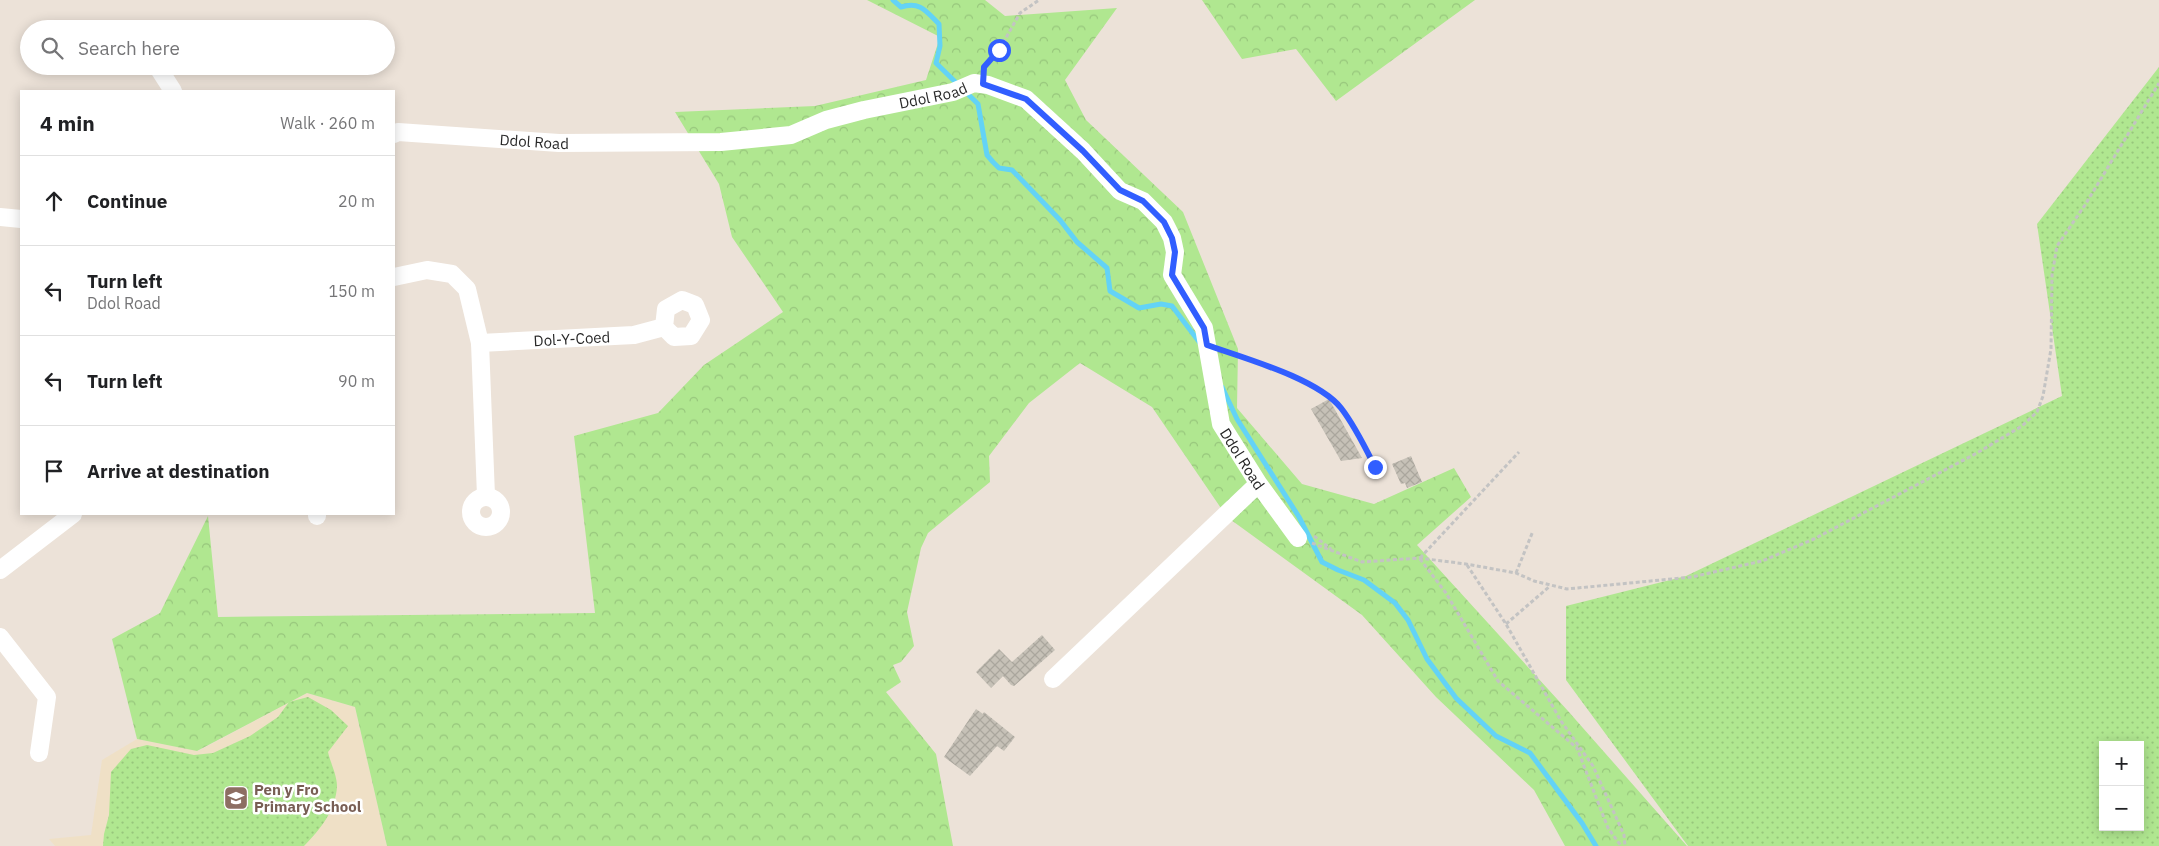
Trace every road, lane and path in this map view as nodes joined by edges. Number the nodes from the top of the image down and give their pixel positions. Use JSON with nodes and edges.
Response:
{"nodes":[{"id":1,"x":1039,"y":0,"type":"edge"},
{"id":2,"x":163,"y":75,"type":"edge"},
{"id":3,"x":2159,"y":83,"type":"edge"},
{"id":4,"x":983,"y":84,"type":"junction"},
{"id":5,"x":172,"y":90,"type":"edge"},
{"id":6,"x":395,"y":134,"type":"edge"},
{"id":7,"x":0,"y":217,"type":"edge"},
{"id":8,"x":20,"y":219,"type":"edge"},
{"id":9,"x":395,"y":277,"type":"edge"},
{"id":10,"x":664,"y":327,"type":"dead end"},
{"id":11,"x":480,"y":343,"type":"junction"},
{"id":12,"x":1207,"y":346,"type":"junction"},
{"id":13,"x":1518,"y":452,"type":"dead end"},
{"id":14,"x":1375,"y":467,"type":"dead end"},
{"id":15,"x":1258,"y":484,"type":"junction"},
{"id":16,"x":486,"y":496,"type":"dead end"},
{"id":17,"x":71,"y":515,"type":"edge"},
{"id":18,"x":1533,"y":531,"type":"dead end"},
{"id":19,"x":1298,"y":538,"type":"dead end"},
{"id":20,"x":1325,"y":548,"type":"dead end"},
{"id":21,"x":1419,"y":558,"type":"junction"},
{"id":22,"x":1466,"y":564,"type":"junction"},
{"id":23,"x":0,"y":570,"type":"edge"},
{"id":24,"x":1516,"y":573,"type":"junction"},
{"id":25,"x":1550,"y":586,"type":"junction"},
{"id":26,"x":1506,"y":624,"type":"junction"},
{"id":27,"x":0,"y":637,"type":"edge"},
{"id":28,"x":1053,"y":679,"type":"dead end"},
{"id":29,"x":39,"y":753,"type":"dead end"},
{"id":30,"x":1621,"y":846,"type":"edge"},
{"id":31,"x":1625,"y":846,"type":"edge"}],
"edges":[{"from":1,"to":4,"type":"path"},
{"from":2,"to":5,"type":"street"},
{"from":3,"to":25,"type":"path"},
{"from":4,"to":6,"type":"street","name":"Ddol Road"},
{"from":4,"to":12,"type":"street","name":"Ddol Road"},
{"from":7,"to":8,"type":"street"},
{"from":9,"to":11,"type":"street"},
{"from":10,"to":11,"type":"street","name":"Dol-Y-Coed"},
{"from":11,"to":16,"type":"street"},
{"from":12,"to":14,"type":"path"},
{"from":12,"to":15,"type":"street","name":"Ddol Road"},
{"from":13,"to":21,"type":"path"},
{"from":15,"to":19,"type":"street","name":"Ddol Road"},
{"from":15,"to":28,"type":"street"},
{"from":17,"to":23,"type":"street"},
{"from":18,"to":24,"type":"path"},
{"from":20,"to":21,"type":"path"},
{"from":21,"to":22,"type":"path"},
{"from":21,"to":30,"type":"path"},
{"from":22,"to":24,"type":"path"},
{"from":22,"to":26,"type":"path"},
{"from":24,"to":25,"type":"path"},
{"from":25,"to":26,"type":"path"},
{"from":26,"to":31,"type":"path"},
{"from":27,"to":29,"type":"street"}]}
